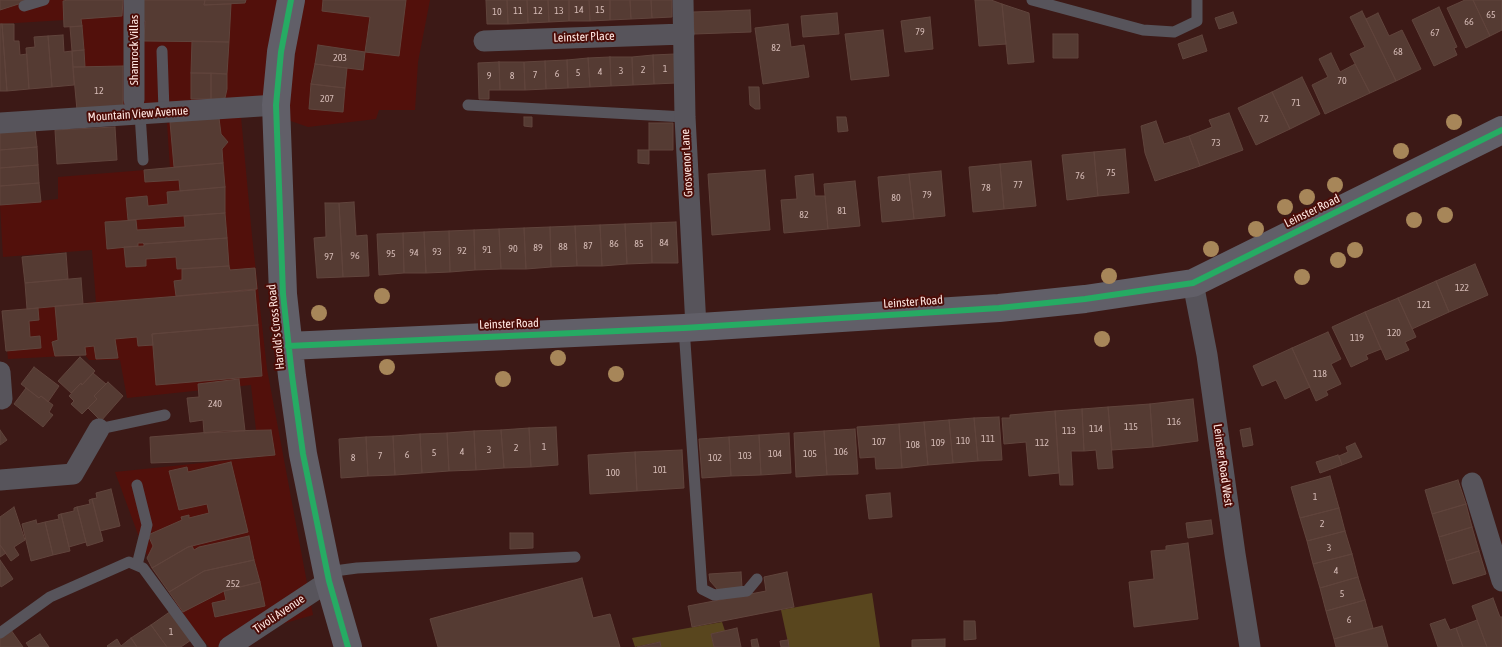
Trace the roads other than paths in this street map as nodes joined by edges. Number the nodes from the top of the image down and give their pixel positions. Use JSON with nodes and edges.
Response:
{"nodes":[{"id":1,"x":44,"y":0,"type":"edge"},
{"id":2,"x":134,"y":0,"type":"edge"},
{"id":3,"x":291,"y":0,"type":"edge"},
{"id":4,"x":683,"y":0,"type":"edge"},
{"id":5,"x":1032,"y":0,"type":"edge"},
{"id":6,"x":1197,"y":0,"type":"edge"},
{"id":7,"x":24,"y":6,"type":"dead end"},
{"id":8,"x":684,"y":34,"type":"junction"},
{"id":9,"x":484,"y":40,"type":"dead end"},
{"id":10,"x":162,"y":51,"type":"dead end"},
{"id":11,"x":276,"y":105,"type":"junction"},
{"id":12,"x":468,"y":105,"type":"dead end"},
{"id":13,"x":137,"y":107,"type":"junction"},
{"id":14,"x":164,"y":111,"type":"junction"},
{"id":15,"x":685,"y":117,"type":"junction"},
{"id":16,"x":0,"y":123,"type":"edge"},
{"id":17,"x":1502,"y":130,"type":"edge"},
{"id":18,"x":142,"y":160,"type":"dead end"},
{"id":19,"x":1193,"y":282,"type":"junction"},
{"id":20,"x":690,"y":327,"type":"junction"},
{"id":21,"x":288,"y":346,"type":"junction"},
{"id":22,"x":0,"y":372,"type":"edge"},
{"id":23,"x":0,"y":376,"type":"edge"},
{"id":24,"x":2,"y":399,"type":"dead end"},
{"id":25,"x":165,"y":416,"type":"dead end"},
{"id":26,"x":99,"y":429,"type":"joint"},
{"id":27,"x":0,"y":480,"type":"edge"},
{"id":28,"x":1472,"y":483,"type":"dead end"},
{"id":29,"x":137,"y":485,"type":"dead end"},
{"id":30,"x":575,"y":557,"type":"dead end"},
{"id":31,"x":136,"y":565,"type":"junction"},
{"id":32,"x":328,"y":576,"type":"junction"},
{"id":33,"x":757,"y":579,"type":"dead end"},
{"id":34,"x":1502,"y":581,"type":"edge"},
{"id":35,"x":0,"y":633,"type":"edge"},
{"id":36,"x":201,"y":647,"type":"edge"},
{"id":37,"x":230,"y":647,"type":"edge"},
{"id":38,"x":348,"y":647,"type":"edge"},
{"id":39,"x":1250,"y":647,"type":"edge"}],
"edges":[{"from":1,"to":7,"type":"lane"},
{"from":2,"to":13,"type":"street","name":"Shamrock Villas"},
{"from":3,"to":11,"type":"street","name":"Harold's Cross Road"},
{"from":4,"to":8,"type":"street","name":"Grosvenor Lane"},
{"from":5,"to":6,"type":"lane"},
{"from":8,"to":9,"type":"street","name":"Leinster Place"},
{"from":8,"to":15,"type":"street","name":"Grosvenor Lane"},
{"from":10,"to":14,"type":"lane"},
{"from":11,"to":14,"type":"street","name":"Mountain View Avenue"},
{"from":11,"to":21,"type":"street","name":"Harold's Cross Road"},
{"from":12,"to":15,"type":"lane"},
{"from":13,"to":14,"type":"street","name":"Mountain View Avenue"},
{"from":13,"to":16,"type":"street","name":"Mountain View Avenue"},
{"from":13,"to":18,"type":"lane"},
{"from":15,"to":20,"type":"street","name":"Grosvenor Lane"},
{"from":17,"to":19,"type":"street","name":"Leinster Road"},
{"from":19,"to":20,"type":"street","name":"Leinster Road"},
{"from":19,"to":39,"type":"street","name":"Leinster Road West"},
{"from":20,"to":21,"type":"street","name":"Leinster Road"},
{"from":20,"to":33,"type":"lane"},
{"from":21,"to":32,"type":"street","name":"Harold's Cross Road"},
{"from":22,"to":23,"type":"street"},
{"from":23,"to":24,"type":"street"},
{"from":25,"to":26,"type":"lane"},
{"from":26,"to":27,"type":"street"},
{"from":28,"to":34,"type":"street"},
{"from":29,"to":31,"type":"lane"},
{"from":30,"to":32,"type":"lane"},
{"from":31,"to":35,"type":"lane"},
{"from":31,"to":36,"type":"lane"},
{"from":32,"to":37,"type":"street","name":"Tivoli Avenue"},
{"from":32,"to":38,"type":"street","name":"Harold's Cross Road"}]}
